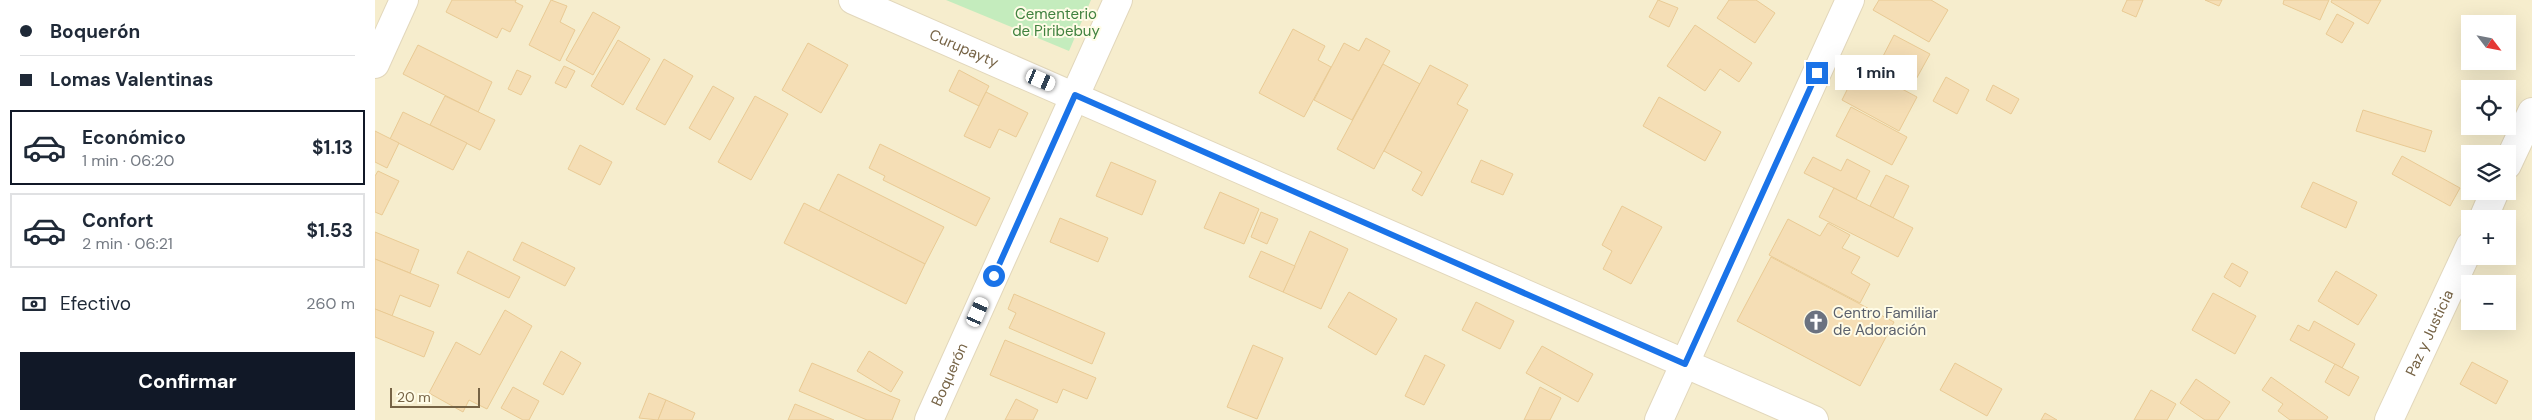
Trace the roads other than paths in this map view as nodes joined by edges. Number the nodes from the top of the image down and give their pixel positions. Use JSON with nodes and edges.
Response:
{"nodes":[{"id":1,"x":404,"y":0,"type":"edge"},
{"id":2,"x":853,"y":0,"type":"edge"},
{"id":3,"x":1118,"y":0,"type":"edge"},
{"id":4,"x":1850,"y":0,"type":"edge"},
{"id":5,"x":375,"y":64,"type":"edge"},
{"id":6,"x":1075,"y":95,"type":"junction"},
{"id":7,"x":2532,"y":112,"type":"edge"},
{"id":8,"x":2516,"y":146,"type":"edge"},
{"id":9,"x":2461,"y":265,"type":"edge"},
{"id":10,"x":1685,"y":364,"type":"junction"},
{"id":11,"x":929,"y":420,"type":"edge"},
{"id":12,"x":1659,"y":420,"type":"edge"},
{"id":13,"x":1814,"y":420,"type":"edge"},
{"id":14,"x":2389,"y":420,"type":"edge"}],
"edges":[{"from":1,"to":5,"type":"street"},
{"from":2,"to":6,"type":"street","name":"Curupayty"},
{"from":3,"to":6,"type":"street","name":"Boquerón"},
{"from":4,"to":10,"type":"street"},
{"from":6,"to":10,"type":"street","name":"Curupayty"},
{"from":6,"to":11,"type":"street","name":"Boquerón"},
{"from":7,"to":8,"type":"street"},
{"from":9,"to":14,"type":"street","name":"Paz y Justicia"},
{"from":10,"to":12,"type":"street"},
{"from":10,"to":13,"type":"street","name":"Curupayty"}]}
